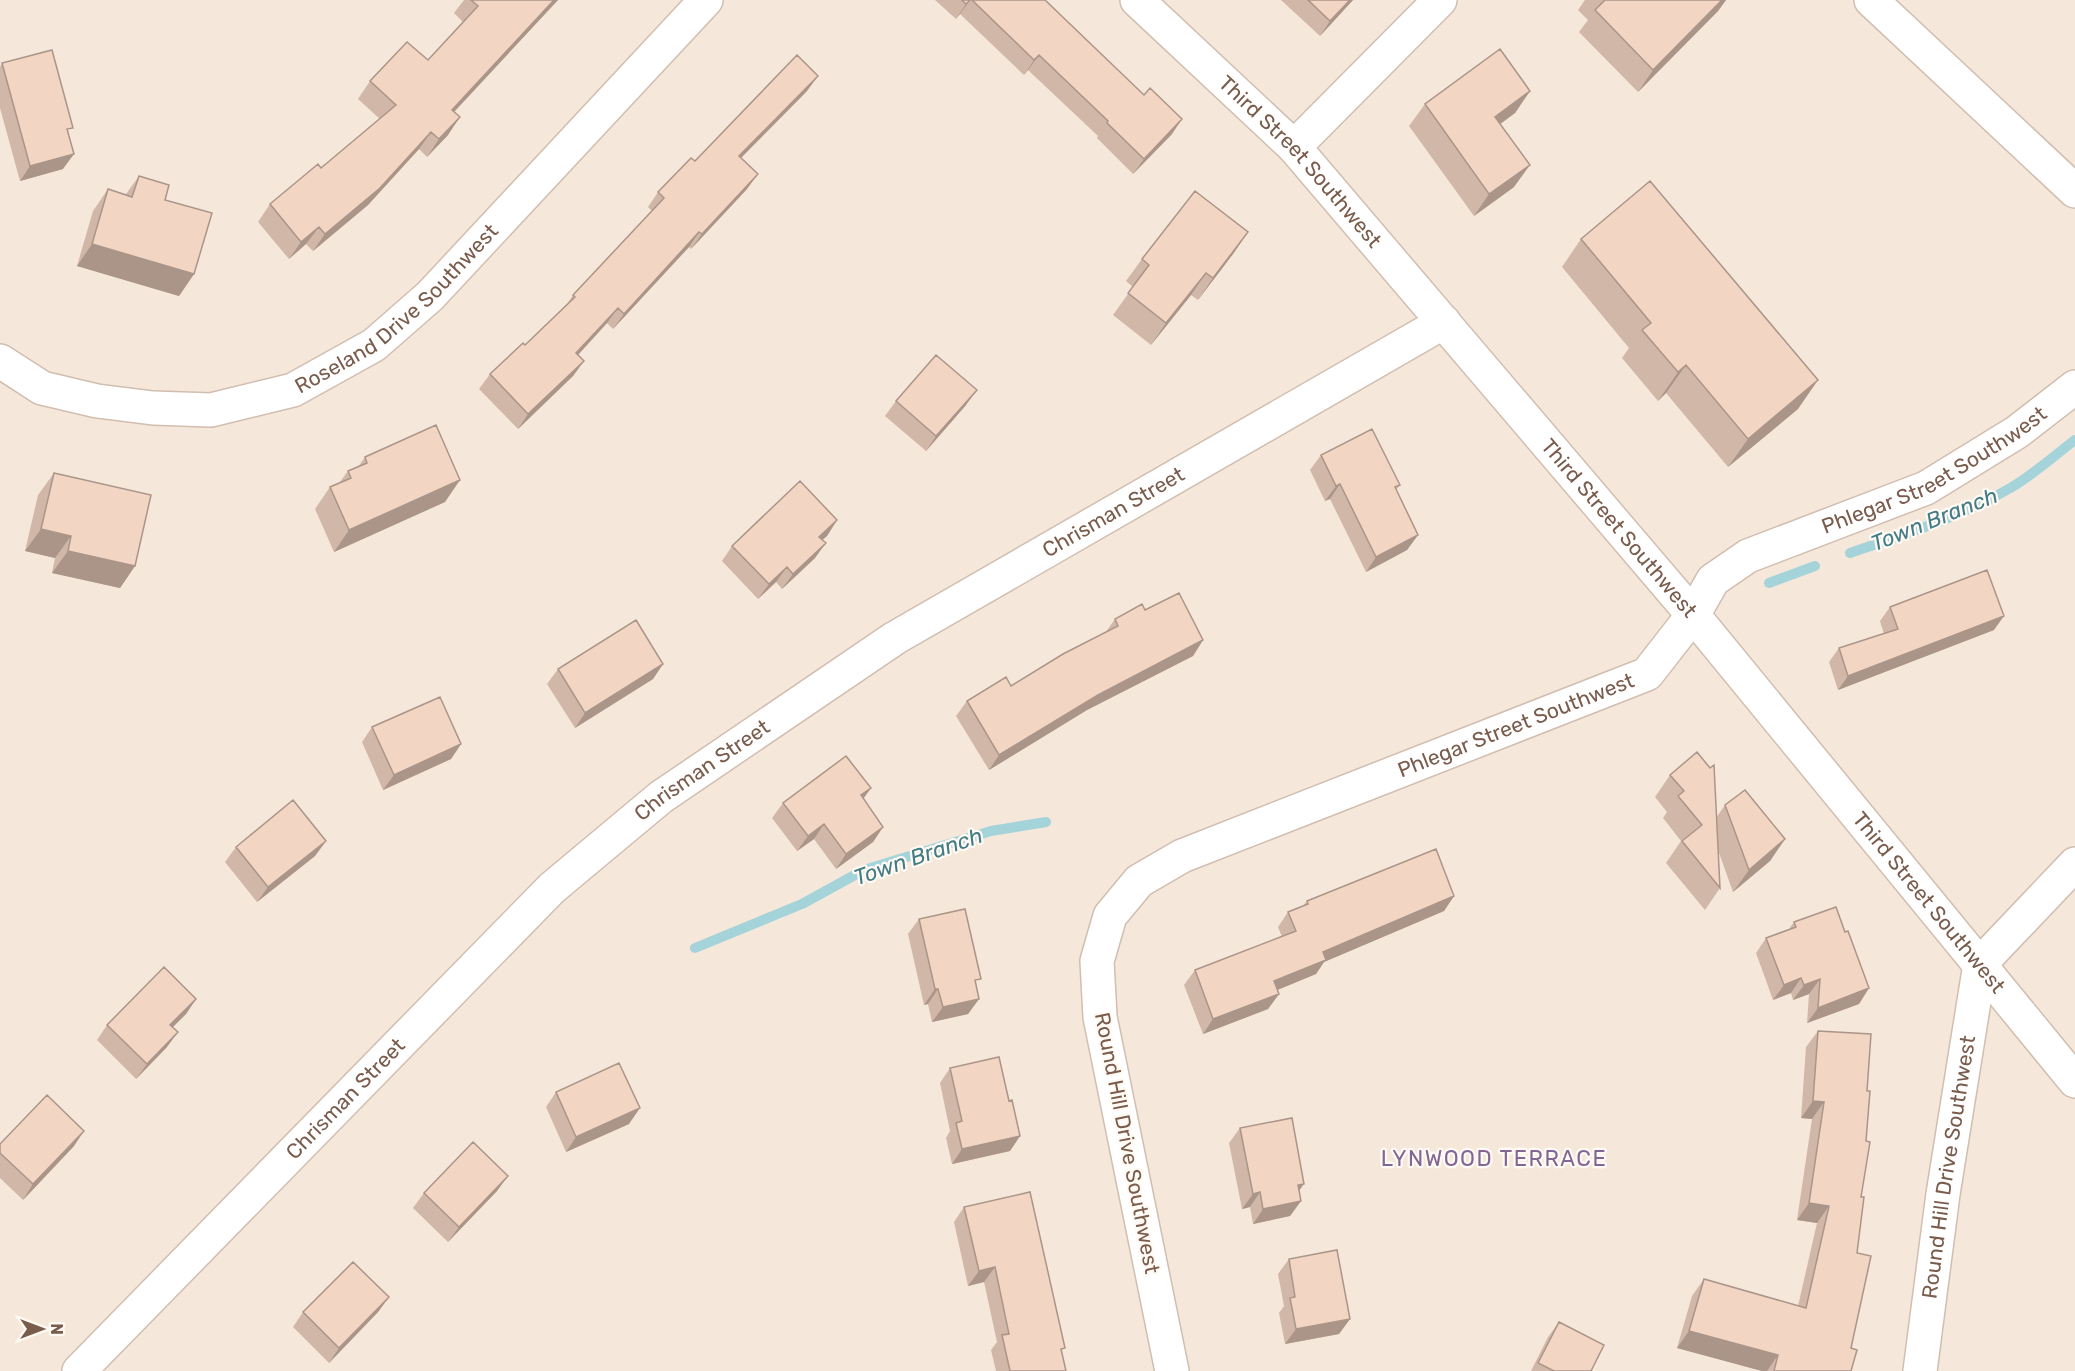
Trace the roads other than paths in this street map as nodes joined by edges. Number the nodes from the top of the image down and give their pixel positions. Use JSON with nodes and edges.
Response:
{"nodes":[{"id":1,"x":706,"y":0,"type":"edge"},
{"id":2,"x":1137,"y":0,"type":"edge"},
{"id":3,"x":1440,"y":0,"type":"edge"},
{"id":4,"x":1872,"y":0,"type":"edge"},
{"id":5,"x":1294,"y":147,"type":"junction"},
{"id":6,"x":2075,"y":191,"type":"edge"},
{"id":7,"x":1444,"y":322,"type":"junction"},
{"id":8,"x":0,"y":361,"type":"edge"},
{"id":9,"x":2075,"y":387,"type":"edge"},
{"id":10,"x":1693,"y":615,"type":"junction"},
{"id":11,"x":2075,"y":864,"type":"edge"},
{"id":12,"x":1110,"y":916,"type":"joint"},
{"id":13,"x":1980,"y":964,"type":"junction"},
{"id":14,"x":2075,"y":1081,"type":"edge"},
{"id":15,"x":79,"y":1371,"type":"edge"},
{"id":16,"x":1172,"y":1371,"type":"edge"},
{"id":17,"x":1920,"y":1371,"type":"edge"}],
"edges":[{"from":1,"to":8,"type":"street","name":"Roseland Drive Southwest"},
{"from":2,"to":5,"type":"street","name":"Third Street Southwest"},
{"from":3,"to":5,"type":"street"},
{"from":4,"to":6,"type":"street"},
{"from":5,"to":7,"type":"street","name":"Third Street Southwest"},
{"from":7,"to":10,"type":"street","name":"Third Street Southwest"},
{"from":7,"to":15,"type":"street","name":"Chrisman Street"},
{"from":9,"to":10,"type":"street","name":"Phlegar Street Southwest"},
{"from":10,"to":12,"type":"street","name":"Phlegar Street Southwest"},
{"from":10,"to":13,"type":"street","name":"Third Street Southwest"},
{"from":11,"to":13,"type":"street"},
{"from":12,"to":16,"type":"street","name":"Round Hill Drive Southwest"},
{"from":13,"to":14,"type":"street","name":"Third Street Southwest"},
{"from":13,"to":17,"type":"street","name":"Round Hill Drive Southwest"}]}
